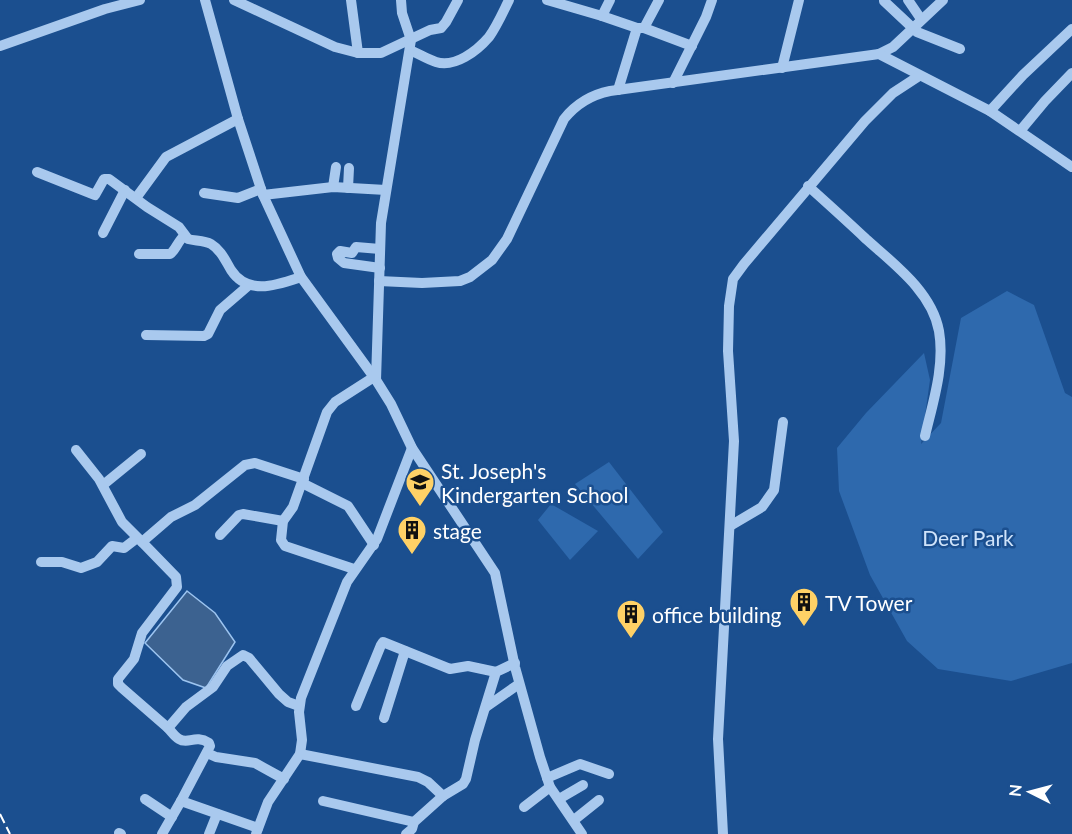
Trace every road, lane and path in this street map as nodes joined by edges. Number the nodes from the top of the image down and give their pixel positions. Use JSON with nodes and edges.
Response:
{"nodes":[{"id":1,"x":140,"y":0,"type":"edge"},
{"id":2,"x":205,"y":0,"type":"edge"},
{"id":3,"x":234,"y":0,"type":"edge"},
{"id":4,"x":351,"y":0,"type":"edge"},
{"id":5,"x":401,"y":0,"type":"edge"},
{"id":6,"x":458,"y":0,"type":"edge"},
{"id":7,"x":509,"y":0,"type":"edge"},
{"id":8,"x":547,"y":0,"type":"edge"},
{"id":9,"x":610,"y":0,"type":"edge"},
{"id":10,"x":659,"y":0,"type":"edge"},
{"id":11,"x":712,"y":0,"type":"edge"},
{"id":12,"x":799,"y":0,"type":"edge"},
{"id":13,"x":908,"y":0,"type":"edge"},
{"id":14,"x":943,"y":0,"type":"edge"},
{"id":15,"x":884,"y":1,"type":"edge"},
{"id":16,"x":562,"y":2,"type":"edge"},
{"id":17,"x":602,"y":16,"type":"junction"},
{"id":18,"x":921,"y":19,"type":"junction"},
{"id":19,"x":641,"y":28,"type":"junction"},
{"id":20,"x":912,"y":28,"type":"junction"},
{"id":21,"x":1072,"y":29,"type":"edge"},
{"id":22,"x":411,"y":45,"type":"junction"},
{"id":23,"x":0,"y":46,"type":"edge"},
{"id":24,"x":692,"y":46,"type":"junction"},
{"id":25,"x":960,"y":49,"type":"dead end"},
{"id":26,"x":358,"y":53,"type":"junction"},
{"id":27,"x":879,"y":54,"type":"junction"},
{"id":28,"x":782,"y":68,"type":"junction"},
{"id":29,"x":1072,"y":73,"type":"edge"},
{"id":30,"x":919,"y":76,"type":"junction"},
{"id":31,"x":672,"y":82,"type":"junction"},
{"id":32,"x":618,"y":90,"type":"junction"},
{"id":33,"x":990,"y":111,"type":"junction"},
{"id":34,"x":238,"y":119,"type":"junction"},
{"id":35,"x":1020,"y":131,"type":"junction"},
{"id":36,"x":336,"y":167,"type":"dead end"},
{"id":37,"x":1072,"y":167,"type":"edge"},
{"id":38,"x":349,"y":168,"type":"dead end"},
{"id":39,"x":37,"y":172,"type":"dead end"},
{"id":40,"x":808,"y":186,"type":"junction"},
{"id":41,"x":333,"y":187,"type":"junction"},
{"id":42,"x":348,"y":188,"type":"junction"},
{"id":43,"x":125,"y":190,"type":"junction"},
{"id":44,"x":386,"y":190,"type":"junction"},
{"id":45,"x":262,"y":192,"type":"junction"},
{"id":46,"x":204,"y":193,"type":"dead end"},
{"id":47,"x":136,"y":198,"type":"junction"},
{"id":48,"x":104,"y":233,"type":"dead end"},
{"id":49,"x":184,"y":236,"type":"junction"},
{"id":50,"x":380,"y":249,"type":"junction"},
{"id":51,"x":139,"y":254,"type":"dead end"},
{"id":52,"x":380,"y":268,"type":"junction"},
{"id":53,"x":301,"y":277,"type":"junction"},
{"id":54,"x":380,"y":281,"type":"junction"},
{"id":55,"x":249,"y":285,"type":"junction"},
{"id":56,"x":146,"y":335,"type":"dead end"},
{"id":57,"x":375,"y":378,"type":"junction"},
{"id":58,"x":783,"y":422,"type":"dead end"},
{"id":59,"x":925,"y":436,"type":"dead end"},
{"id":60,"x":412,"y":448,"type":"junction"},
{"id":61,"x":76,"y":450,"type":"dead end"},
{"id":62,"x":141,"y":454,"type":"dead end"},
{"id":63,"x":303,"y":481,"type":"junction"},
{"id":64,"x":103,"y":485,"type":"junction"},
{"id":65,"x":284,"y":521,"type":"junction"},
{"id":66,"x":730,"y":526,"type":"junction"},
{"id":67,"x":219,"y":535,"type":"dead end"},
{"id":68,"x":139,"y":540,"type":"junction"},
{"id":69,"x":374,"y":545,"type":"junction"},
{"id":70,"x":41,"y":562,"type":"dead end"},
{"id":71,"x":354,"y":569,"type":"junction"},
{"id":72,"x":405,"y":651,"type":"junction"},
{"id":73,"x":515,"y":663,"type":"junction"},
{"id":74,"x":496,"y":672,"type":"junction"},
{"id":75,"x":519,"y":684,"type":"junction"},
{"id":76,"x":299,"y":706,"type":"junction"},
{"id":77,"x":356,"y":706,"type":"dead end"},
{"id":78,"x":486,"y":707,"type":"junction"},
{"id":79,"x":384,"y":718,"type":"dead end"},
{"id":80,"x":168,"y":728,"type":"junction"},
{"id":81,"x":207,"y":753,"type":"junction"},
{"id":82,"x":300,"y":754,"type":"junction"},
{"id":83,"x":609,"y":774,"type":"dead end"},
{"id":84,"x":284,"y":779,"type":"junction"},
{"id":85,"x":549,"y":782,"type":"junction"},
{"id":86,"x":583,"y":785,"type":"dead end"},
{"id":87,"x":442,"y":796,"type":"junction"},
{"id":88,"x":145,"y":799,"type":"dead end"},
{"id":89,"x":559,"y":799,"type":"junction"},
{"id":90,"x":599,"y":800,"type":"dead end"},
{"id":91,"x":182,"y":801,"type":"junction"},
{"id":92,"x":323,"y":801,"type":"dead end"},
{"id":93,"x":524,"y":807,"type":"dead end"},
{"id":94,"x":217,"y":814,"type":"junction"},
{"id":95,"x":172,"y":817,"type":"junction"},
{"id":96,"x":574,"y":820,"type":"junction"},
{"id":97,"x":412,"y":830,"type":"edge"},
{"id":98,"x":257,"y":831,"type":"edge"},
{"id":99,"x":162,"y":834,"type":"edge"},
{"id":100,"x":209,"y":834,"type":"edge"},
{"id":101,"x":582,"y":834,"type":"edge"},
{"id":102,"x":723,"y":834,"type":"edge"}],
"edges":[{"from":1,"to":23,"type":"street"},
{"from":2,"to":34,"type":"street"},
{"from":3,"to":26,"type":"street"},
{"from":4,"to":26,"type":"street"},
{"from":5,"to":22,"type":"street"},
{"from":6,"to":22,"type":"street"},
{"from":7,"to":22,"type":"street"},
{"from":8,"to":16,"type":"street"},
{"from":9,"to":17,"type":"street"},
{"from":10,"to":19,"type":"street"},
{"from":11,"to":24,"type":"street"},
{"from":12,"to":28,"type":"street"},
{"from":13,"to":18,"type":"street"},
{"from":14,"to":18,"type":"street"},
{"from":15,"to":20,"type":"street"},
{"from":16,"to":17,"type":"street"},
{"from":17,"to":19,"type":"street"},
{"from":18,"to":20,"type":"street"},
{"from":19,"to":24,"type":"street"},
{"from":19,"to":32,"type":"street"},
{"from":20,"to":25,"type":"street"},
{"from":20,"to":27,"type":"street"},
{"from":21,"to":33,"type":"street"},
{"from":22,"to":26,"type":"street"},
{"from":22,"to":44,"type":"street"},
{"from":24,"to":31,"type":"street"},
{"from":27,"to":28,"type":"street"},
{"from":27,"to":30,"type":"street"},
{"from":28,"to":31,"type":"street"},
{"from":29,"to":35,"type":"street"},
{"from":30,"to":33,"type":"street"},
{"from":30,"to":40,"type":"street"},
{"from":31,"to":32,"type":"street"},
{"from":32,"to":54,"type":"street"},
{"from":33,"to":35,"type":"street"},
{"from":34,"to":45,"type":"street"},
{"from":34,"to":47,"type":"street"},
{"from":35,"to":37,"type":"street"},
{"from":36,"to":41,"type":"street"},
{"from":38,"to":42,"type":"street"},
{"from":39,"to":43,"type":"street"},
{"from":40,"to":59,"type":"street"},
{"from":40,"to":66,"type":"street"},
{"from":41,"to":42,"type":"street"},
{"from":41,"to":45,"type":"street"},
{"from":42,"to":44,"type":"street"},
{"from":43,"to":47,"type":"street"},
{"from":43,"to":48,"type":"street"},
{"from":44,"to":50,"type":"street"},
{"from":45,"to":46,"type":"street"},
{"from":45,"to":53,"type":"street"},
{"from":47,"to":49,"type":"street"},
{"from":49,"to":51,"type":"street"},
{"from":49,"to":55,"type":"street"},
{"from":50,"to":52,"type":"street"},
{"from":50,"to":52,"type":"street"},
{"from":52,"to":54,"type":"street"},
{"from":53,"to":55,"type":"street"},
{"from":53,"to":57,"type":"street"},
{"from":54,"to":57,"type":"street"},
{"from":55,"to":56,"type":"street"},
{"from":57,"to":60,"type":"street"},
{"from":57,"to":63,"type":"street"},
{"from":58,"to":66,"type":"street"},
{"from":60,"to":69,"type":"street"},
{"from":60,"to":73,"type":"street"},
{"from":61,"to":64,"type":"street"},
{"from":62,"to":64,"type":"street"},
{"from":63,"to":65,"type":"street"},
{"from":63,"to":68,"type":"street"},
{"from":63,"to":69,"type":"street"},
{"from":64,"to":68,"type":"street"},
{"from":65,"to":67,"type":"street"},
{"from":65,"to":71,"type":"street"},
{"from":66,"to":102,"type":"street"},
{"from":68,"to":70,"type":"street"},
{"from":68,"to":80,"type":"street"},
{"from":69,"to":71,"type":"street"},
{"from":71,"to":76,"type":"street"},
{"from":72,"to":74,"type":"street"},
{"from":72,"to":77,"type":"street"},
{"from":72,"to":79,"type":"street"},
{"from":73,"to":74,"type":"street"},
{"from":73,"to":75,"type":"street"},
{"from":74,"to":78,"type":"street"},
{"from":75,"to":78,"type":"street"},
{"from":75,"to":85,"type":"street"},
{"from":76,"to":80,"type":"street"},
{"from":76,"to":82,"type":"street"},
{"from":78,"to":87,"type":"street"},
{"from":80,"to":81,"type":"street"},
{"from":81,"to":84,"type":"street"},
{"from":81,"to":91,"type":"street"},
{"from":82,"to":84,"type":"street"},
{"from":82,"to":87,"type":"street"},
{"from":83,"to":85,"type":"street"},
{"from":84,"to":98,"type":"street"},
{"from":85,"to":89,"type":"street"},
{"from":85,"to":93,"type":"street"},
{"from":86,"to":89,"type":"street"},
{"from":87,"to":97,"type":"street"},
{"from":88,"to":95,"type":"street"},
{"from":89,"to":96,"type":"street"},
{"from":90,"to":96,"type":"street"},
{"from":91,"to":94,"type":"street"},
{"from":91,"to":95,"type":"street"},
{"from":92,"to":97,"type":"street"},
{"from":94,"to":98,"type":"street"},
{"from":94,"to":100,"type":"street"},
{"from":95,"to":99,"type":"street"},
{"from":96,"to":101,"type":"street"}]}
